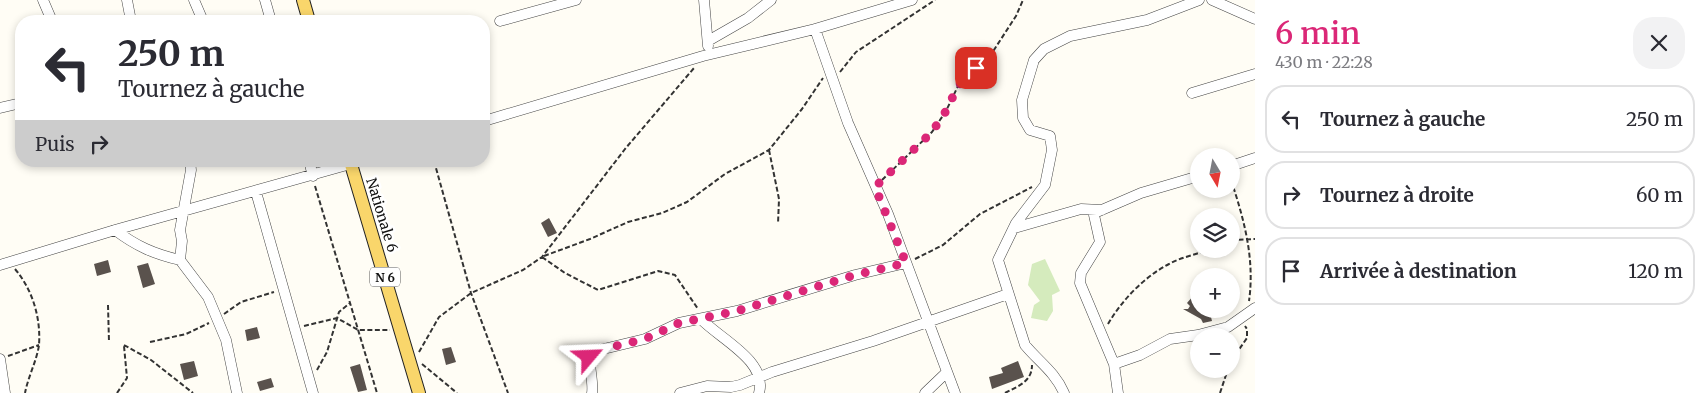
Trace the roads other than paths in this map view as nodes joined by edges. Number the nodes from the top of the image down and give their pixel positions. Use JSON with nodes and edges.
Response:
{"nodes":[{"id":1,"x":43,"y":0,"type":"edge"},
{"id":2,"x":127,"y":0,"type":"edge"},
{"id":3,"x":194,"y":0,"type":"edge"},
{"id":4,"x":265,"y":0,"type":"edge"},
{"id":5,"x":303,"y":0,"type":"edge"},
{"id":6,"x":576,"y":0,"type":"edge"},
{"id":7,"x":704,"y":0,"type":"edge"},
{"id":8,"x":771,"y":0,"type":"edge"},
{"id":9,"x":912,"y":0,"type":"edge"},
{"id":10,"x":1199,"y":0,"type":"edge"},
{"id":11,"x":1212,"y":0,"type":"edge"},
{"id":12,"x":49,"y":15,"type":"edge"},
{"id":13,"x":131,"y":15,"type":"edge"},
{"id":14,"x":200,"y":15,"type":"edge"},
{"id":15,"x":269,"y":15,"type":"edge"},
{"id":16,"x":307,"y":15,"type":"edge"},
{"id":17,"x":1255,"y":19,"type":"edge"},
{"id":18,"x":500,"y":21,"type":"dead end"},
{"id":19,"x":815,"y":29,"type":"junction"},
{"id":20,"x":708,"y":41,"type":"junction"},
{"id":21,"x":703,"y":56,"type":"junction"},
{"id":22,"x":1255,"y":74,"type":"edge"},
{"id":23,"x":1192,"y":93,"type":"dead end"},
{"id":24,"x":15,"y":104,"type":"edge"},
{"id":25,"x":0,"y":108,"type":"edge"},
{"id":26,"x":490,"y":118,"type":"edge"},
{"id":27,"x":1255,"y":158,"type":"edge"},
{"id":28,"x":1240,"y":163,"type":"edge"},
{"id":29,"x":189,"y":167,"type":"edge"},
{"id":30,"x":311,"y":167,"type":"edge"},
{"id":31,"x":339,"y":167,"type":"edge"},
{"id":32,"x":355,"y":167,"type":"edge"},
{"id":33,"x":313,"y":176,"type":"junction"},
{"id":34,"x":1190,"y":179,"type":"edge"},
{"id":35,"x":256,"y":192,"type":"junction"},
{"id":36,"x":1102,"y":210,"type":"junction"},
{"id":37,"x":182,"y":211,"type":"junction"},
{"id":38,"x":1014,"y":228,"type":"junction"},
{"id":39,"x":115,"y":230,"type":"junction"},
{"id":40,"x":180,"y":260,"type":"junction"},
{"id":41,"x":4,"y":263,"type":"edge"},
{"id":42,"x":906,"y":263,"type":"junction"},
{"id":43,"x":1008,"y":294,"type":"junction"},
{"id":44,"x":1251,"y":311,"type":"edge"},
{"id":45,"x":701,"y":319,"type":"junction"},
{"id":46,"x":929,"y":322,"type":"junction"},
{"id":47,"x":0,"y":359,"type":"edge"},
{"id":48,"x":1114,"y":364,"type":"junction"},
{"id":49,"x":947,"y":372,"type":"junction"},
{"id":50,"x":760,"y":376,"type":"junction"},
{"id":51,"x":732,"y":390,"type":"edge"},
{"id":52,"x":6,"y":393,"type":"edge"},
{"id":53,"x":237,"y":393,"type":"edge"},
{"id":54,"x":312,"y":393,"type":"edge"},
{"id":55,"x":419,"y":393,"type":"edge"},
{"id":56,"x":592,"y":393,"type":"edge"},
{"id":57,"x":680,"y":393,"type":"edge"},
{"id":58,"x":759,"y":393,"type":"edge"},
{"id":59,"x":926,"y":393,"type":"edge"},
{"id":60,"x":955,"y":393,"type":"edge"},
{"id":61,"x":1064,"y":393,"type":"edge"},
{"id":62,"x":1118,"y":393,"type":"edge"}],
"edges":[{"from":1,"to":12,"type":"street"},
{"from":2,"to":13,"type":"street"},
{"from":3,"to":14,"type":"street"},
{"from":4,"to":15,"type":"street"},
{"from":5,"to":16,"type":"main road"},
{"from":6,"to":18,"type":"street"},
{"from":7,"to":20,"type":"street"},
{"from":8,"to":20,"type":"street"},
{"from":9,"to":19,"type":"street"},
{"from":10,"to":38,"type":"street"},
{"from":11,"to":17,"type":"street"},
{"from":19,"to":21,"type":"street"},
{"from":19,"to":42,"type":"street"},
{"from":20,"to":21,"type":"street"},
{"from":21,"to":26,"type":"street"},
{"from":22,"to":23,"type":"street"},
{"from":24,"to":25,"type":"street"},
{"from":27,"to":28,"type":"street"},
{"from":29,"to":37,"type":"street"},
{"from":30,"to":33,"type":"street"},
{"from":31,"to":33,"type":"street"},
{"from":32,"to":55,"type":"main road","name":"Nationale 6","number":"N 6"},
{"from":33,"to":35,"type":"street"},
{"from":34,"to":36,"type":"street"},
{"from":35,"to":37,"type":"street"},
{"from":35,"to":54,"type":"street"},
{"from":36,"to":38,"type":"street"},
{"from":36,"to":48,"type":"street"},
{"from":37,"to":39,"type":"street"},
{"from":37,"to":40,"type":"street"},
{"from":38,"to":43,"type":"street"},
{"from":39,"to":40,"type":"street"},
{"from":39,"to":41,"type":"street"},
{"from":40,"to":53,"type":"street"},
{"from":42,"to":45,"type":"street"},
{"from":42,"to":46,"type":"street"},
{"from":43,"to":46,"type":"street"},
{"from":43,"to":61,"type":"street"},
{"from":44,"to":48,"type":"street"},
{"from":45,"to":50,"type":"street"},
{"from":45,"to":56,"type":"street"},
{"from":46,"to":49,"type":"street"},
{"from":46,"to":50,"type":"street"},
{"from":47,"to":52,"type":"street"},
{"from":48,"to":62,"type":"street"},
{"from":49,"to":59,"type":"street"},
{"from":49,"to":60,"type":"street"},
{"from":50,"to":51,"type":"street"},
{"from":50,"to":58,"type":"street"},
{"from":51,"to":57,"type":"street"}]}
